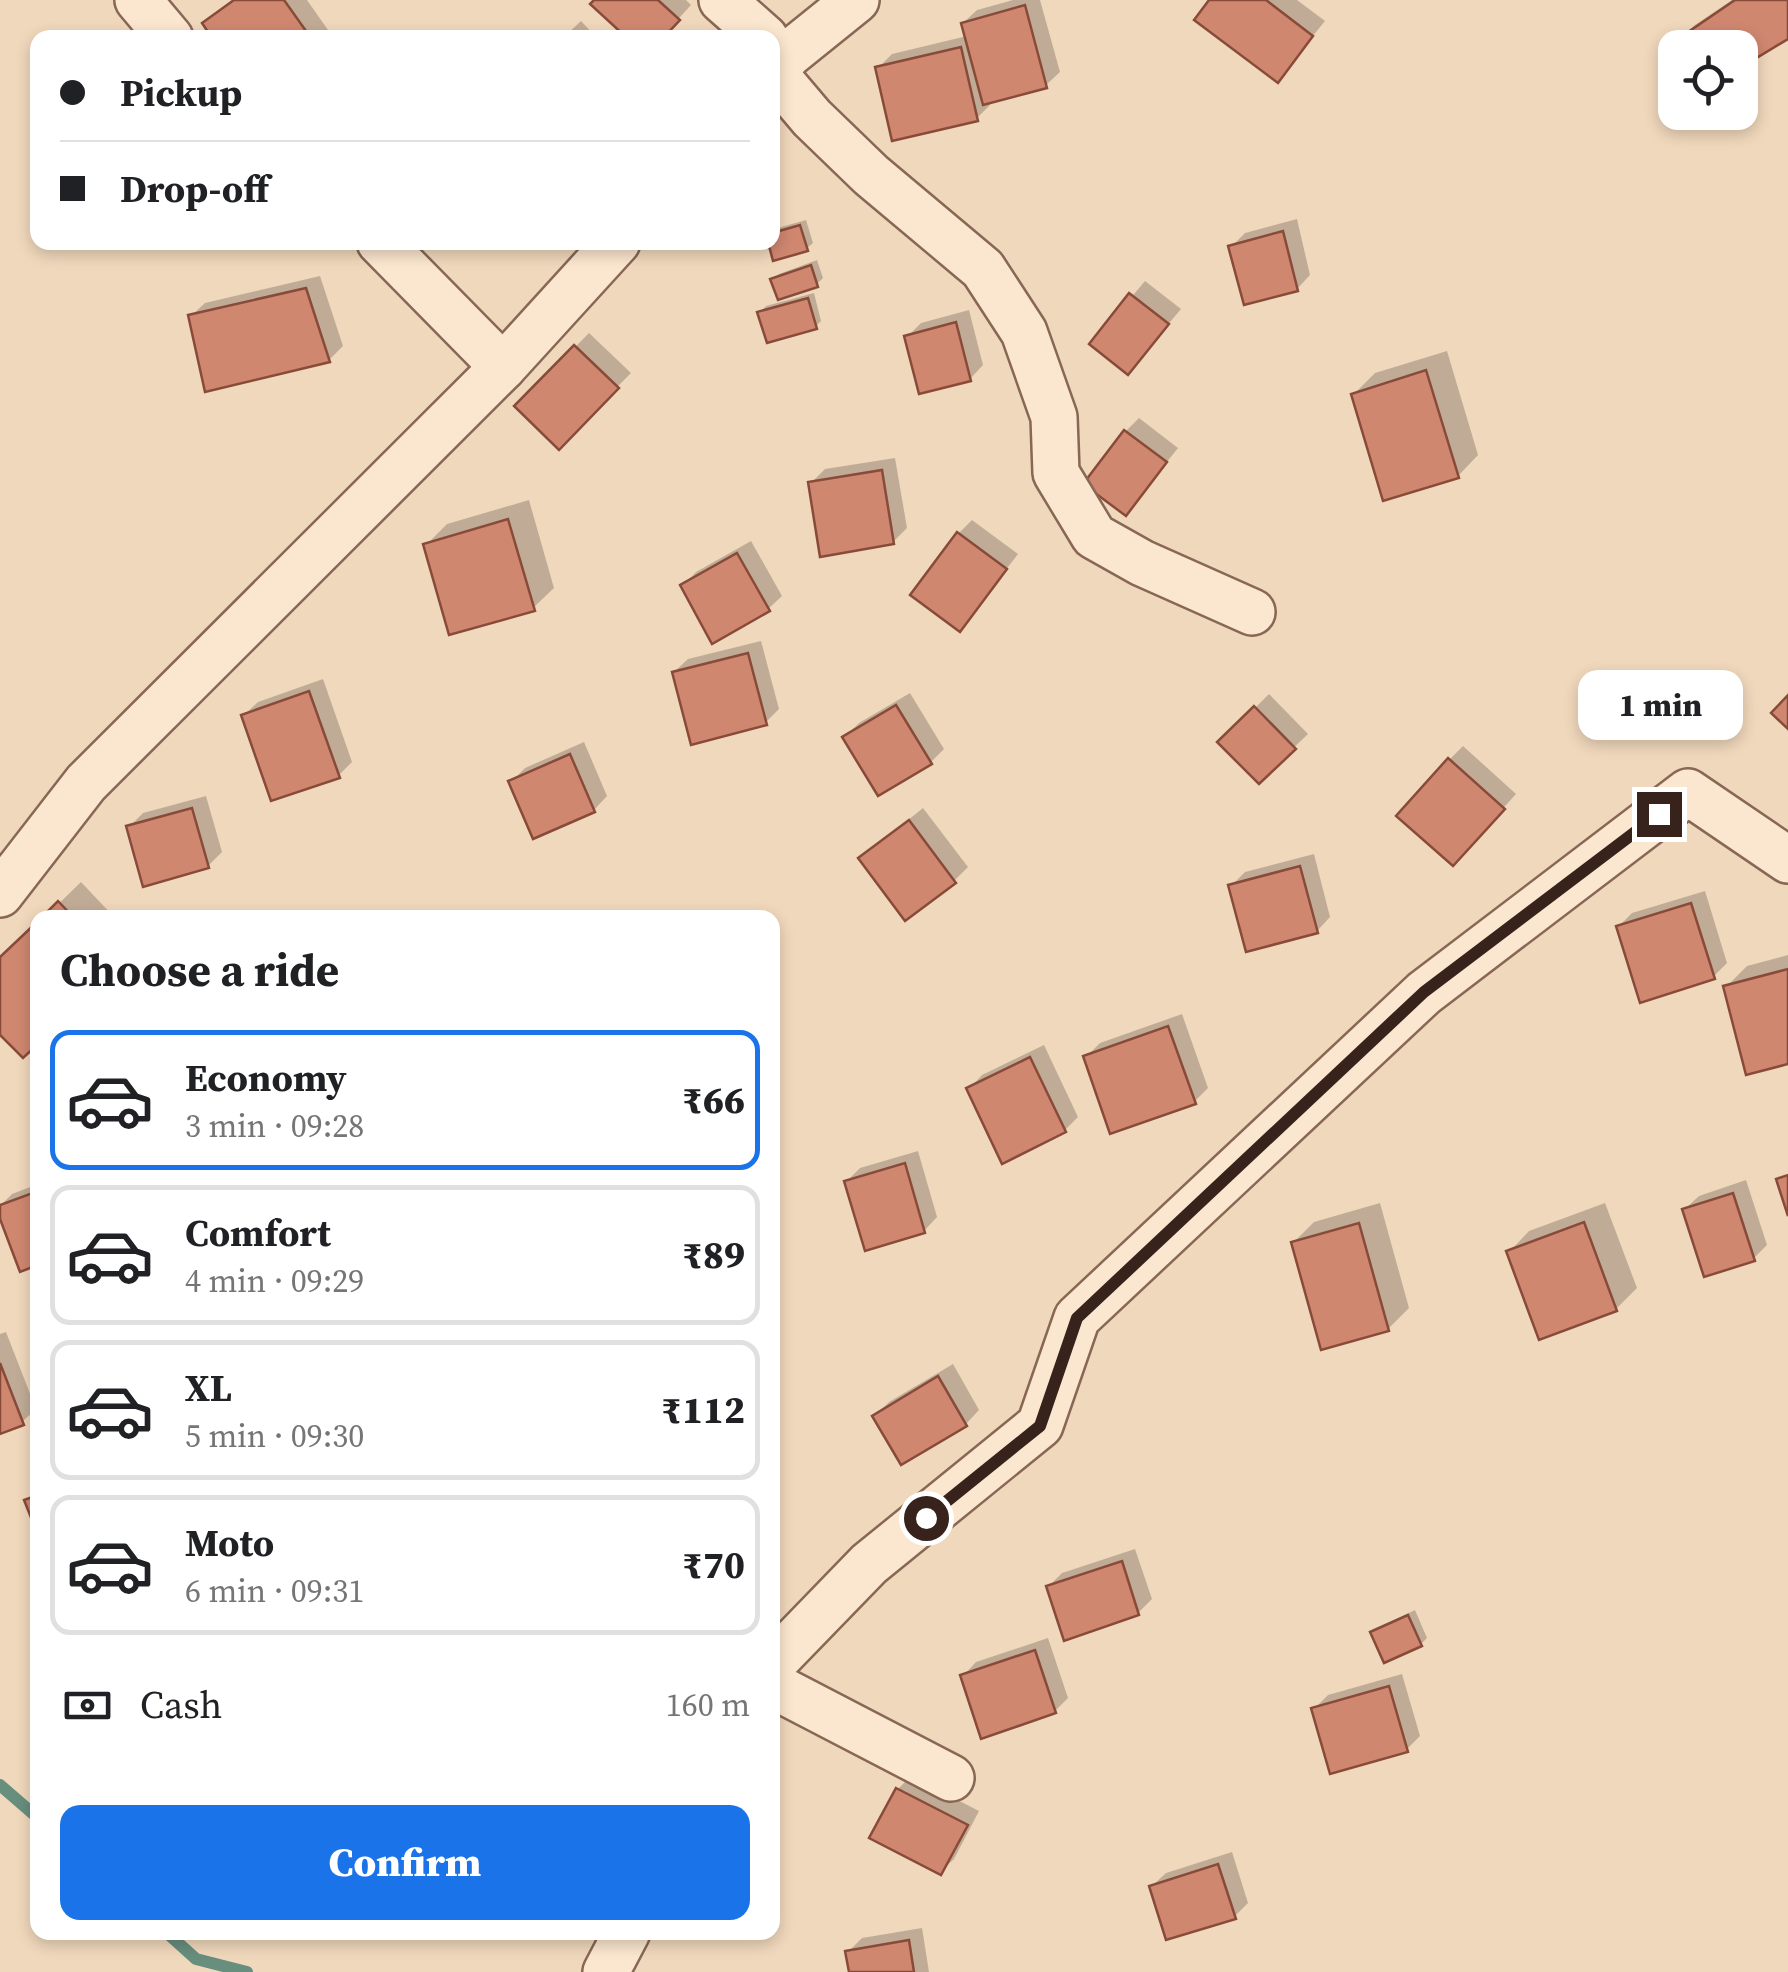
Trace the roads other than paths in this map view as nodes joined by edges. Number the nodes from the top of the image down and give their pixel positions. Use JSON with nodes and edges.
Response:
{"nodes":[{"id":1,"x":138,"y":0,"type":"edge"},
{"id":2,"x":722,"y":0,"type":"edge"},
{"id":3,"x":856,"y":0,"type":"edge"},
{"id":4,"x":163,"y":30,"type":"edge"},
{"id":5,"x":750,"y":30,"type":"edge"},
{"id":6,"x":780,"y":52,"type":"edge"},
{"id":7,"x":780,"y":66,"type":"edge"},
{"id":8,"x":388,"y":250,"type":"edge"},
{"id":9,"x":610,"y":250,"type":"edge"},
{"id":10,"x":503,"y":366,"type":"junction"},
{"id":11,"x":1252,"y":612,"type":"dead end"},
{"id":12,"x":1788,"y":860,"type":"edge"},
{"id":13,"x":0,"y":894,"type":"edge"},
{"id":14,"x":780,"y":1656,"type":"edge"},
{"id":15,"x":780,"y":1690,"type":"edge"},
{"id":16,"x":951,"y":1778,"type":"dead end"},
{"id":17,"x":623,"y":1940,"type":"edge"},
{"id":18,"x":606,"y":1972,"type":"edge"}],
"edges":[{"from":1,"to":4,"type":"street"},
{"from":2,"to":5,"type":"street"},
{"from":3,"to":6,"type":"street"},
{"from":7,"to":11,"type":"street"},
{"from":8,"to":10,"type":"street"},
{"from":9,"to":10,"type":"street"},
{"from":10,"to":13,"type":"street"},
{"from":12,"to":14,"type":"street"},
{"from":15,"to":16,"type":"street"},
{"from":17,"to":18,"type":"street"}]}
